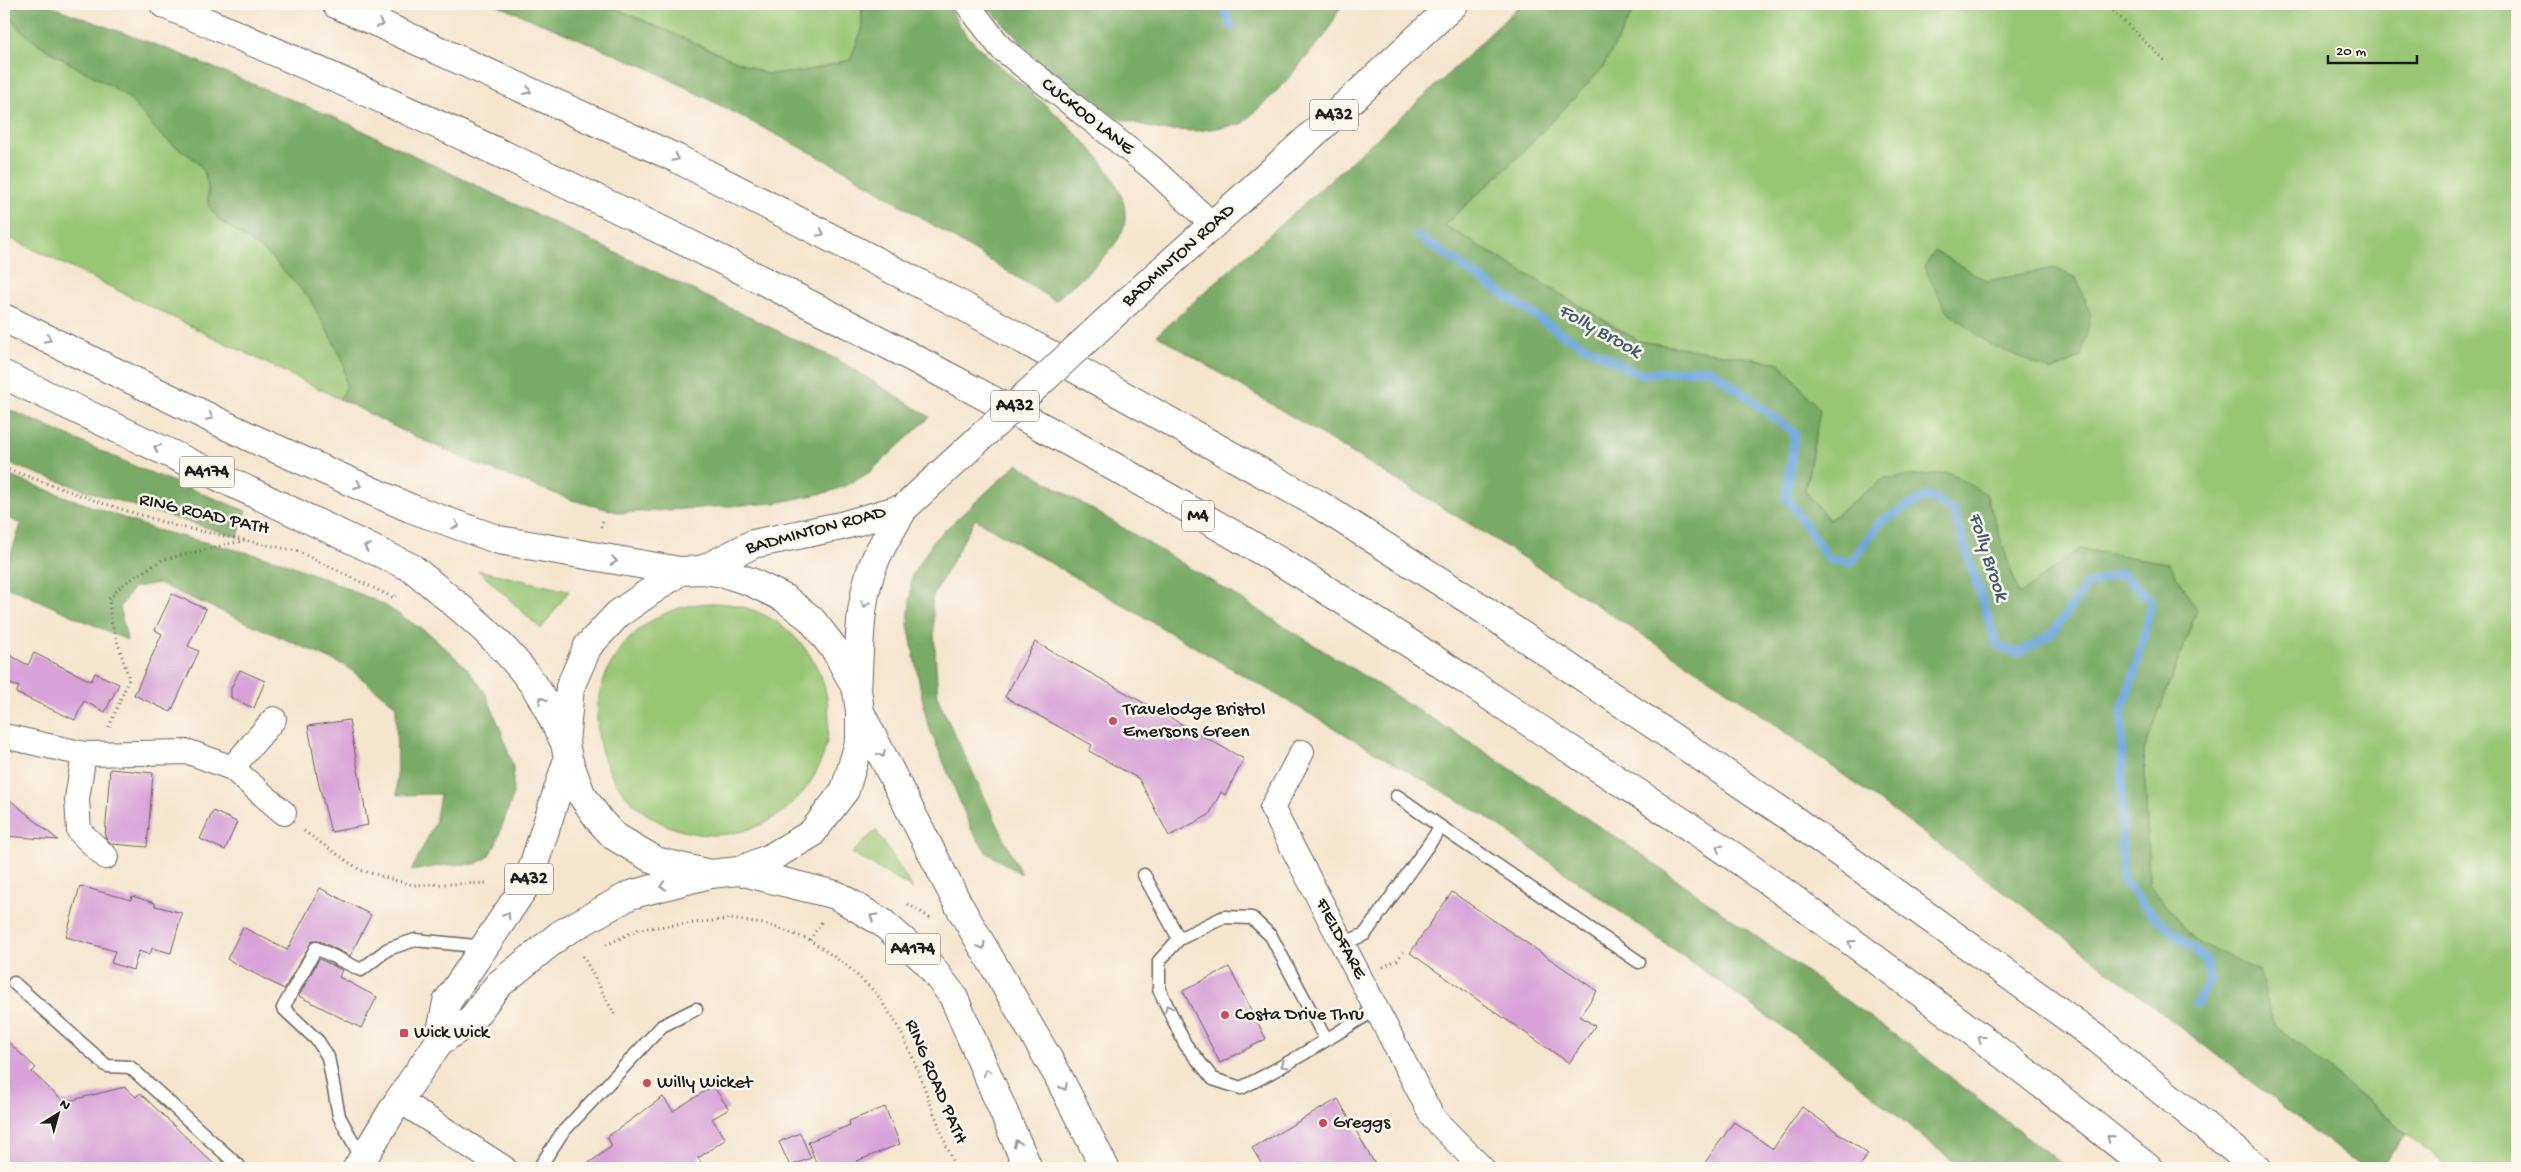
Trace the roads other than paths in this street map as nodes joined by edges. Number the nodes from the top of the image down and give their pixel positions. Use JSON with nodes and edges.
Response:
{"nodes":[{"id":1,"x":164,"y":4,"type":"edge"},
{"id":2,"x":336,"y":4,"type":"edge"},
{"id":3,"x":967,"y":4,"type":"edge"},
{"id":4,"x":1454,"y":4,"type":"edge"},
{"id":5,"x":1213,"y":225,"type":"junction"},
{"id":6,"x":4,"y":318,"type":"edge"},
{"id":7,"x":4,"y":375,"type":"edge"},
{"id":8,"x":904,"y":508,"type":"junction"},
{"id":9,"x":691,"y":570,"type":"junction"},
{"id":10,"x":858,"y":700,"type":"junction"},
{"id":11,"x":274,"y":719,"type":"dead end"},
{"id":12,"x":4,"y":736,"type":"edge"},
{"id":13,"x":566,"y":751,"type":"junction"},
{"id":14,"x":1302,"y":752,"type":"dead end"},
{"id":15,"x":92,"y":754,"type":"junction"},
{"id":16,"x":232,"y":768,"type":"junction"},
{"id":17,"x":1397,"y":796,"type":"dead end"},
{"id":18,"x":284,"y":813,"type":"road end"},
{"id":19,"x":1440,"y":827,"type":"junction"},
{"id":20,"x":106,"y":858,"type":"dead end"},
{"id":21,"x":739,"y":871,"type":"junction"},
{"id":22,"x":710,"y":874,"type":"junction"},
{"id":23,"x":1144,"y":875,"type":"dead end"},
{"id":24,"x":1179,"y":939,"type":"junction"},
{"id":25,"x":1343,"y":944,"type":"junction"},
{"id":26,"x":486,"y":947,"type":"junction"},
{"id":27,"x":1639,"y":962,"type":"dead end"},
{"id":28,"x":14,"y":983,"type":"dead end"},
{"id":29,"x":696,"y":1009,"type":"dead end"},
{"id":30,"x":1376,"y":1009,"type":"junction"},
{"id":31,"x":1326,"y":1040,"type":"junction"},
{"id":32,"x":439,"y":1042,"type":"junction"},
{"id":33,"x":399,"y":1100,"type":"junction"},
{"id":34,"x":359,"y":1164,"type":"edge"},
{"id":35,"x":1472,"y":1165,"type":"edge"},
{"id":36,"x":241,"y":1168,"type":"edge"},
{"id":37,"x":504,"y":1168,"type":"edge"},
{"id":38,"x":539,"y":1168,"type":"edge"},
{"id":39,"x":1028,"y":1168,"type":"edge"},
{"id":40,"x":1105,"y":1168,"type":"edge"},
{"id":41,"x":2148,"y":1168,"type":"edge"},
{"id":42,"x":2257,"y":1168,"type":"edge"}],
"edges":[{"from":41,"to":1,"type":"main road","number":"M4","one_way":true},
{"from":2,"to":42,"type":"main road","one_way":true},
{"from":3,"to":5,"type":"street","name":"CUCKOO LANE"},
{"from":4,"to":5,"type":"main road","name":"BADMINTON ROAD","number":"A432"},
{"from":5,"to":8,"type":"main road","name":"BADMINTON ROAD","number":"A432","bridge":true},
{"from":6,"to":9,"type":"main road","number":"A4174","one_way":true},
{"from":13,"to":7,"type":"main road","number":"A4174","one_way":true},
{"from":8,"to":9,"type":"main road","name":"BADMINTON ROAD","number":"A432"},
{"from":8,"to":10,"type":"main road","name":"BADMINTON ROAD","number":"A432","one_way":true},
{"from":9,"to":10,"type":"main road"},
{"from":9,"to":13,"type":"main road","name":"BADMINTON ROAD"},
{"from":10,"to":21,"type":"main road","name":"BADMINTON ROAD"},
{"from":10,"to":40,"type":"main road","one_way":true},
{"from":11,"to":16,"type":"street"},
{"from":12,"to":15,"type":"street"},
{"from":13,"to":22,"type":"main road"},
{"from":26,"to":13,"type":"main road","number":"A432","one_way":true},
{"from":14,"to":25,"type":"street","name":"FIELDFARE"},
{"from":15,"to":16,"type":"street"},
{"from":15,"to":20,"type":"street"},
{"from":16,"to":18,"type":"street"},
{"from":17,"to":19,"type":"lane"},
{"from":19,"to":25,"type":"lane"},
{"from":19,"to":27,"type":"lane"},
{"from":21,"to":22,"type":"main road"},
{"from":39,"to":21,"type":"main road","number":"A4174","one_way":true},
{"from":22,"to":32,"type":"main road","number":"A432","one_way":true},
{"from":23,"to":24,"type":"lane"},
{"from":24,"to":31,"type":"lane"},
{"from":31,"to":24,"type":"lane","one_way":true},
{"from":25,"to":30,"type":"street","name":"FIELDFARE"},
{"from":26,"to":32,"type":"main road","number":"A432"},
{"from":26,"to":34,"type":"lane"},
{"from":28,"to":36,"type":"lane"},
{"from":29,"to":38,"type":"lane"},
{"from":30,"to":31,"type":"lane"},
{"from":30,"to":35,"type":"street","name":"FIELDFARE"},
{"from":32,"to":33,"type":"main road","number":"A432"},
{"from":33,"to":34,"type":"main road","number":"A432"},
{"from":33,"to":37,"type":"street"}]}
